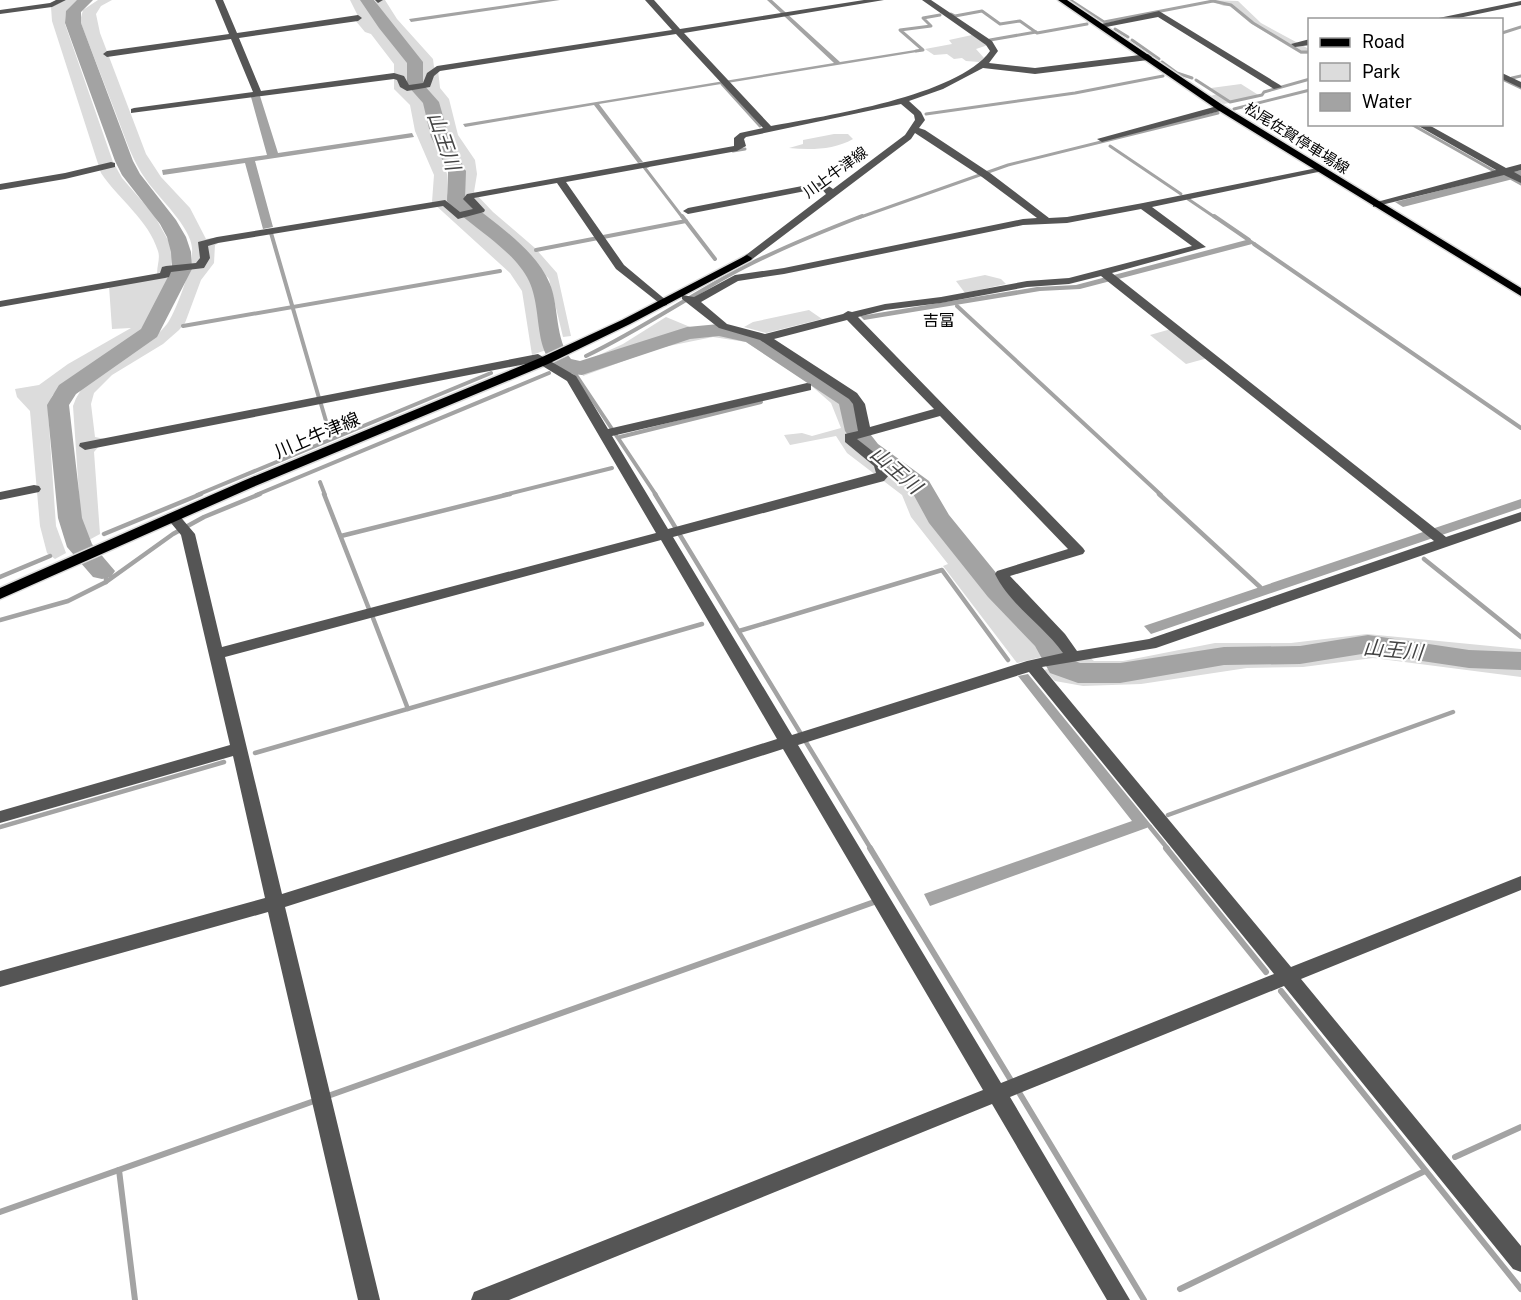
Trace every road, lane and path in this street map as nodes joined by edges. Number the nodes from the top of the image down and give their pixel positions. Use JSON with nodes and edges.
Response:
{"nodes":[{"id":1,"x":62,"y":0,"type":"edge"},
{"id":2,"x":219,"y":0,"type":"edge"},
{"id":3,"x":649,"y":0,"type":"edge"},
{"id":4,"x":880,"y":0,"type":"edge"},
{"id":5,"x":926,"y":0,"type":"edge"},
{"id":6,"x":1062,"y":0,"type":"edge"},
{"id":7,"x":1516,"y":0,"type":"edge"},
{"id":8,"x":1521,"y":3,"type":"edge"},
{"id":9,"x":0,"y":12,"type":"edge"},
{"id":10,"x":358,"y":18,"type":"dead end"},
{"id":11,"x":1442,"y":18,"type":"edge"},
{"id":12,"x":1101,"y":25,"type":"junction"},
{"id":13,"x":678,"y":31,"type":"junction"},
{"id":14,"x":234,"y":36,"type":"junction"},
{"id":15,"x":1308,"y":42,"type":"edge"},
{"id":16,"x":1295,"y":44,"type":"dead end"},
{"id":17,"x":107,"y":54,"type":"dead end"},
{"id":18,"x":1148,"y":57,"type":"junction"},
{"id":19,"x":982,"y":65,"type":"junction"},
{"id":20,"x":1503,"y":76,"type":"edge"},
{"id":21,"x":1521,"y":85,"type":"edge"},
{"id":22,"x":1277,"y":87,"type":"dead end"},
{"id":23,"x":258,"y":94,"type":"junction"},
{"id":24,"x":903,"y":101,"type":"junction"},
{"id":25,"x":1221,"y":108,"type":"junction"},
{"id":26,"x":134,"y":111,"type":"dead end"},
{"id":27,"x":1423,"y":126,"type":"edge"},
{"id":28,"x":769,"y":129,"type":"junction"},
{"id":29,"x":914,"y":130,"type":"junction"},
{"id":30,"x":1102,"y":139,"type":"dead end"},
{"id":31,"x":1521,"y":167,"type":"edge"},
{"id":32,"x":1318,"y":169,"type":"junction"},
{"id":33,"x":1506,"y":172,"type":"junction"},
{"id":34,"x":0,"y":178,"type":"edge"},
{"id":35,"x":559,"y":179,"type":"junction"},
{"id":36,"x":1520,"y":180,"type":"edge"},
{"id":37,"x":0,"y":187,"type":"edge"},
{"id":38,"x":832,"y":194,"type":"junction"},
{"id":39,"x":1377,"y":205,"type":"junction"},
{"id":40,"x":1143,"y":206,"type":"junction"},
{"id":41,"x":688,"y":211,"type":"dead end"},
{"id":42,"x":1047,"y":221,"type":"junction"},
{"id":43,"x":747,"y":258,"type":"joint"},
{"id":44,"x":1108,"y":276,"type":"junction"},
{"id":45,"x":1521,"y":293,"type":"edge"},
{"id":46,"x":680,"y":294,"type":"junction"},
{"id":47,"x":694,"y":301,"type":"junction"},
{"id":48,"x":663,"y":303,"type":"junction"},
{"id":49,"x":0,"y":304,"type":"edge"},
{"id":50,"x":848,"y":314,"type":"junction"},
{"id":51,"x":764,"y":338,"type":"junction"},
{"id":52,"x":544,"y":361,"type":"junction"},
{"id":53,"x":807,"y":387,"type":"dead end"},
{"id":54,"x":942,"y":411,"type":"junction"},
{"id":55,"x":865,"y":433,"type":"junction"},
{"id":56,"x":605,"y":434,"type":"junction"},
{"id":57,"x":85,"y":446,"type":"dead end"},
{"id":58,"x":34,"y":489,"type":"dead end"},
{"id":59,"x":0,"y":496,"type":"edge"},
{"id":60,"x":1521,"y":516,"type":"edge"},
{"id":61,"x":180,"y":525,"type":"junction"},
{"id":62,"x":664,"y":535,"type":"junction"},
{"id":63,"x":1444,"y":542,"type":"junction"},
{"id":64,"x":0,"y":594,"type":"edge"},
{"id":65,"x":216,"y":654,"type":"junction"},
{"id":66,"x":1072,"y":655,"type":"junction"},
{"id":67,"x":1037,"y":663,"type":"junction"},
{"id":68,"x":787,"y":741,"type":"junction"},
{"id":69,"x":238,"y":749,"type":"junction"},
{"id":70,"x":0,"y":817,"type":"edge"},
{"id":71,"x":1521,"y":883,"type":"edge"},
{"id":72,"x":274,"y":903,"type":"junction"},
{"id":73,"x":1288,"y":975,"type":"junction"},
{"id":74,"x":0,"y":979,"type":"edge"},
{"id":75,"x":996,"y":1093,"type":"junction"},
{"id":76,"x":1521,"y":1262,"type":"edge"},
{"id":77,"x":369,"y":1300,"type":"edge"},
{"id":78,"x":482,"y":1300,"type":"edge"},
{"id":79,"x":1119,"y":1300,"type":"edge"}],
"edges":[{"from":1,"to":9,"type":"street"},
{"from":2,"to":14,"type":"street"},
{"from":3,"to":13,"type":"street"},
{"from":4,"to":13,"type":"street"},
{"from":5,"to":19,"type":"street"},
{"from":6,"to":12,"type":"main road","name":"松尾佐賀停車場線"},
{"from":7,"to":8,"type":"street"},
{"from":8,"to":11,"type":"street"},
{"from":10,"to":14,"type":"street"},
{"from":12,"to":18,"type":"main road","name":"松尾佐賀停車場線"},
{"from":12,"to":22,"type":"street"},
{"from":13,"to":23,"type":"street"},
{"from":13,"to":28,"type":"street"},
{"from":14,"to":17,"type":"street"},
{"from":14,"to":23,"type":"street"},
{"from":15,"to":16,"type":"street"},
{"from":18,"to":19,"type":"street"},
{"from":18,"to":25,"type":"main road","name":"松尾佐賀停車場線"},
{"from":19,"to":24,"type":"street"},
{"from":20,"to":21,"type":"street"},
{"from":23,"to":26,"type":"street"},
{"from":24,"to":28,"type":"street"},
{"from":24,"to":29,"type":"street"},
{"from":25,"to":30,"type":"street"},
{"from":25,"to":32,"type":"main road","name":"松尾佐賀停車場線"},
{"from":27,"to":33,"type":"street"},
{"from":28,"to":35,"type":"street"},
{"from":29,"to":38,"type":"street","name":"川上牛津線"},
{"from":29,"to":42,"type":"street"},
{"from":31,"to":33,"type":"street"},
{"from":32,"to":39,"type":"main road","name":"松尾佐賀停車場線"},
{"from":32,"to":40,"type":"street"},
{"from":33,"to":36,"type":"street"},
{"from":33,"to":39,"type":"street"},
{"from":34,"to":37,"type":"street"},
{"from":35,"to":48,"type":"street"},
{"from":35,"to":49,"type":"street"},
{"from":38,"to":41,"type":"street"},
{"from":38,"to":43,"type":"street","name":"川上牛津線"},
{"from":39,"to":45,"type":"main road","name":"松尾佐賀停車場線"},
{"from":40,"to":42,"type":"street"},
{"from":40,"to":44,"type":"street"},
{"from":42,"to":47,"type":"street"},
{"from":43,"to":46,"type":"main road","name":"川上牛津線"},
{"from":44,"to":50,"type":"street"},
{"from":44,"to":63,"type":"street"},
{"from":46,"to":47,"type":"street"},
{"from":46,"to":48,"type":"main road","name":"川上牛津線"},
{"from":47,"to":51,"type":"street"},
{"from":48,"to":52,"type":"main road","name":"川上牛津線"},
{"from":50,"to":51,"type":"street"},
{"from":50,"to":54,"type":"street"},
{"from":51,"to":55,"type":"street"},
{"from":52,"to":56,"type":"street"},
{"from":52,"to":57,"type":"street"},
{"from":52,"to":61,"type":"main road","name":"川上牛津線"},
{"from":53,"to":56,"type":"street"},
{"from":54,"to":55,"type":"street"},
{"from":54,"to":66,"type":"street"},
{"from":55,"to":62,"type":"street"},
{"from":56,"to":62,"type":"street"},
{"from":58,"to":59,"type":"street"},
{"from":60,"to":63,"type":"street"},
{"from":61,"to":64,"type":"main road","name":"川上牛津線"},
{"from":61,"to":65,"type":"street"},
{"from":62,"to":65,"type":"street"},
{"from":62,"to":68,"type":"street"},
{"from":63,"to":66,"type":"street"},
{"from":65,"to":69,"type":"street"},
{"from":66,"to":67,"type":"street"},
{"from":67,"to":68,"type":"street"},
{"from":67,"to":73,"type":"street"},
{"from":68,"to":72,"type":"street"},
{"from":68,"to":75,"type":"street"},
{"from":69,"to":70,"type":"street"},
{"from":69,"to":72,"type":"street"},
{"from":71,"to":73,"type":"street"},
{"from":72,"to":74,"type":"street"},
{"from":72,"to":77,"type":"street"},
{"from":73,"to":75,"type":"street"},
{"from":73,"to":76,"type":"street"},
{"from":75,"to":78,"type":"street"},
{"from":75,"to":79,"type":"street"}]}
